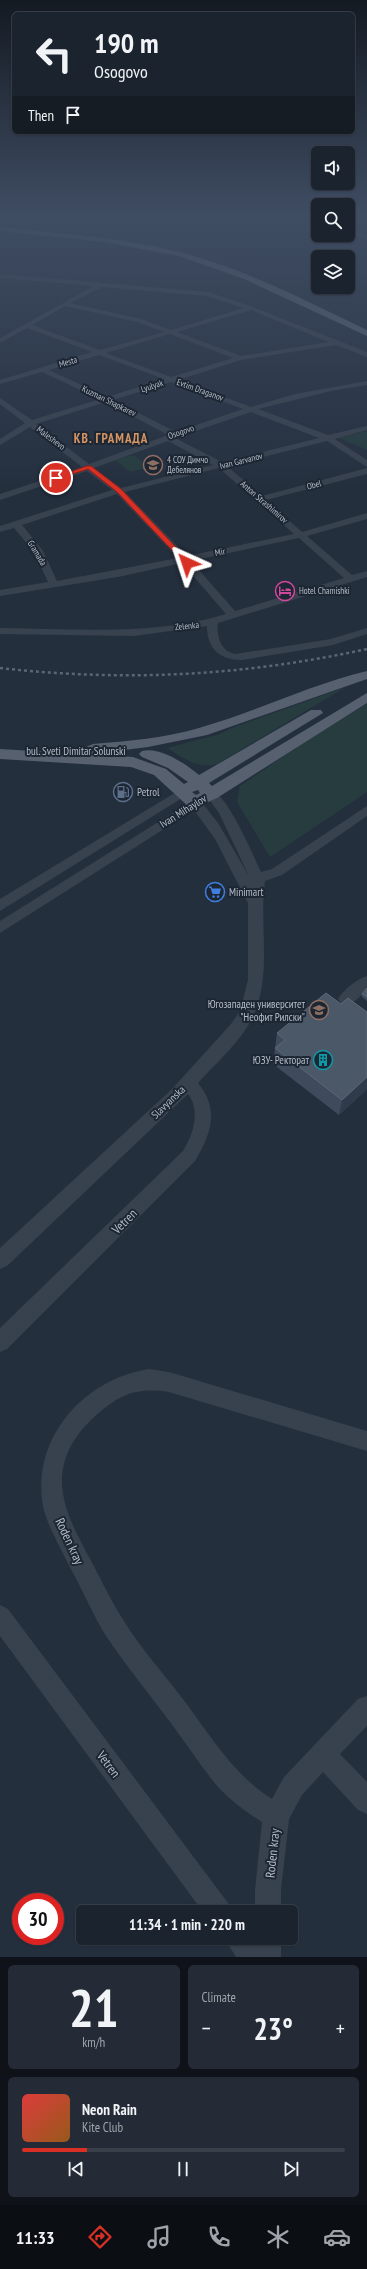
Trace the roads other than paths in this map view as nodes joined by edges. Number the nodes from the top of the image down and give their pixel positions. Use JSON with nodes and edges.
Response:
{"nodes":[{"id":1,"x":60,"y":306,"type":"edge"},
{"id":2,"x":78,"y":306,"type":"edge"},
{"id":3,"x":246,"y":306,"type":"edge"},
{"id":4,"x":309,"y":306,"type":"edge"},
{"id":5,"x":321,"y":306,"type":"edge"},
{"id":6,"x":251,"y":308,"type":"junction"},
{"id":7,"x":28,"y":326,"type":"junction"},
{"id":8,"x":367,"y":327,"type":"edge"},
{"id":9,"x":171,"y":332,"type":"junction"},
{"id":10,"x":367,"y":333,"type":"edge"},
{"id":11,"x":0,"y":341,"type":"edge"},
{"id":12,"x":334,"y":343,"type":"junction"},
{"id":13,"x":100,"y":352,"type":"junction"},
{"id":14,"x":367,"y":355,"type":"edge"},
{"id":15,"x":240,"y":358,"type":"junction"},
{"id":16,"x":42,"y":369,"type":"junction"},
{"id":17,"x":172,"y":379,"type":"junction"},
{"id":18,"x":0,"y":382,"type":"edge"},
{"id":19,"x":367,"y":383,"type":"edge"},
{"id":20,"x":0,"y":400,"type":"edge"},
{"id":21,"x":108,"y":400,"type":"junction"},
{"id":22,"x":250,"y":408,"type":"junction"},
{"id":23,"x":31,"y":423,"type":"junction"},
{"id":24,"x":367,"y":428,"type":"edge"},
{"id":25,"x":171,"y":436,"type":"junction"},
{"id":26,"x":328,"y":438,"type":"junction"},
{"id":27,"x":0,"y":443,"type":"edge"},
{"id":28,"x":367,"y":464,"type":"edge"},
{"id":29,"x":222,"y":466,"type":"junction"},
{"id":30,"x":89,"y":467,"type":"junction"},
{"id":31,"x":367,"y":471,"type":"edge"},
{"id":32,"x":119,"y":491,"type":"junction"},
{"id":33,"x":0,"y":497,"type":"edge"},
{"id":34,"x":261,"y":499,"type":"junction"},
{"id":35,"x":367,"y":516,"type":"edge"},
{"id":36,"x":16,"y":524,"type":"junction"},
{"id":37,"x":0,"y":529,"type":"edge"},
{"id":38,"x":301,"y":535,"type":"junction"},
{"id":39,"x":184,"y":560,"type":"junction"},
{"id":40,"x":367,"y":574,"type":"edge"},
{"id":41,"x":352,"y":580,"type":"junction"},
{"id":42,"x":54,"y":584,"type":"junction"},
{"id":43,"x":0,"y":593,"type":"edge"},
{"id":44,"x":234,"y":616,"type":"junction"},
{"id":45,"x":213,"y":622,"type":"junction"},
{"id":46,"x":0,"y":631,"type":"edge"},
{"id":47,"x":367,"y":632,"type":"edge"},
{"id":48,"x":367,"y":675,"type":"edge"},
{"id":49,"x":367,"y":683,"type":"edge"},
{"id":50,"x":367,"y":697,"type":"edge"},
{"id":51,"x":88,"y":749,"type":"junction"},
{"id":52,"x":0,"y":753,"type":"edge"},
{"id":53,"x":199,"y":782,"type":"junction"},
{"id":54,"x":183,"y":792,"type":"junction"},
{"id":55,"x":211,"y":794,"type":"junction"},
{"id":56,"x":195,"y":803,"type":"junction"},
{"id":57,"x":367,"y":810,"type":"edge"},
{"id":58,"x":258,"y":880,"type":"junction"},
{"id":59,"x":244,"y":882,"type":"junction"},
{"id":60,"x":255,"y":904,"type":"junction"},
{"id":61,"x":0,"y":906,"type":"edge"},
{"id":62,"x":0,"y":928,"type":"edge"},
{"id":63,"x":367,"y":982,"type":"edge"},
{"id":64,"x":346,"y":1000,"type":"edge"},
{"id":65,"x":189,"y":1083,"type":"junction"},
{"id":66,"x":0,"y":1260,"type":"edge"},
{"id":67,"x":0,"y":1342,"type":"edge"},
{"id":68,"x":367,"y":1441,"type":"edge"},
{"id":69,"x":0,"y":1617,"type":"edge"},
{"id":70,"x":367,"y":1708,"type":"edge"},
{"id":71,"x":324,"y":1754,"type":"junction"},
{"id":72,"x":367,"y":1801,"type":"edge"},
{"id":73,"x":276,"y":1816,"type":"junction"},
{"id":74,"x":214,"y":1905,"type":"edge"},
{"id":75,"x":268,"y":1905,"type":"edge"},
{"id":76,"x":244,"y":1945,"type":"edge"},
{"id":77,"x":268,"y":1945,"type":"edge"},
{"id":78,"x":253,"y":1957,"type":"edge"},
{"id":79,"x":267,"y":1957,"type":"edge"}],
"edges":[{"from":1,"to":7,"type":"street"},
{"from":2,"to":9,"type":"street"},
{"from":3,"to":6,"type":"street"},
{"from":4,"to":10,"type":"main road"},
{"from":5,"to":8,"type":"main road"},
{"from":6,"to":9,"type":"street","name":"Mesta"},
{"from":6,"to":12,"type":"street"},
{"from":7,"to":11,"type":"street"},
{"from":7,"to":13,"type":"street","name":"Evtim Draganov"},
{"from":9,"to":13,"type":"street","name":"Mesta"},
{"from":9,"to":15,"type":"street"},
{"from":12,"to":14,"type":"street"},
{"from":12,"to":15,"type":"street","name":"Lyulyak"},
{"from":13,"to":16,"type":"street","name":"Mesta"},
{"from":13,"to":17,"type":"street","name":"Evtim Draganov"},
{"from":15,"to":17,"type":"street","name":"Lyulyak"},
{"from":16,"to":18,"type":"street","name":"Mesta"},
{"from":16,"to":21,"type":"street","name":"Kuzman Shapkarev"},
{"from":17,"to":21,"type":"street","name":"Lyulyak"},
{"from":17,"to":22,"type":"street","name":"Evtim Draganov"},
{"from":19,"to":22,"type":"street","name":"Osogovo"},
{"from":20,"to":23,"type":"street","name":"Maleshevo"},
{"from":21,"to":23,"type":"street","name":"Lyulyak"},
{"from":21,"to":25,"type":"street","name":"Kuzman Shapkarev"},
{"from":22,"to":25,"type":"street","name":"Osogovo"},
{"from":22,"to":26,"type":"street","name":"Evtim Draganov"},
{"from":23,"to":27,"type":"street","name":"Lyulyak"},
{"from":23,"to":30,"type":"street","name":"Maleshevo"},
{"from":24,"to":26,"type":"street","name":"Ivan Garvanov"},
{"from":25,"to":29,"type":"street","name":"Anton Strashimirov"},
{"from":25,"to":30,"type":"street","name":"Osogovo"},
{"from":26,"to":28,"type":"street","name":"Evtim Draganov"},
{"from":26,"to":29,"type":"street","name":"Ivan Garvanov"},
{"from":29,"to":32,"type":"street","name":"Ivan Garvanov"},
{"from":29,"to":34,"type":"street","name":"Anton Strashimirov"},
{"from":30,"to":32,"type":"street","name":"Maleshevo"},
{"from":30,"to":33,"type":"street","name":"Osogovo"},
{"from":31,"to":34,"type":"street","name":"Obel"},
{"from":32,"to":36,"type":"street","name":"Ivan Garvanov"},
{"from":32,"to":39,"type":"street","name":"Maleshevo"},
{"from":34,"to":38,"type":"street","name":"Anton Strashimirov"},
{"from":35,"to":38,"type":"street","name":"Mir"},
{"from":36,"to":37,"type":"street","name":"Ivan Garvanov"},
{"from":36,"to":42,"type":"street","name":"Gramada"},
{"from":38,"to":39,"type":"street","name":"Mir"},
{"from":38,"to":41,"type":"street","name":"Anton Strashimirov"},
{"from":39,"to":42,"type":"street","name":"Mir"},
{"from":39,"to":44,"type":"street","name":"Maleshevo"},
{"from":40,"to":41,"type":"street","name":"Zelenka"},
{"from":41,"to":44,"type":"street","name":"Zelenka"},
{"from":42,"to":43,"type":"street","name":"Mir"},
{"from":44,"to":45,"type":"street","name":"Zelenka"},
{"from":45,"to":46,"type":"street","name":"Zelenka"},
{"from":45,"to":47,"type":"street"},
{"from":48,"to":51,"type":"main road"},
{"from":49,"to":53,"type":"main road","name":"Ivan Mihaylov"},
{"from":50,"to":55,"type":"main road","name":"Ivan Mihaylov"},
{"from":51,"to":52,"type":"main road","name":"bul. Sveti Dimitar Solunski"},
{"from":51,"to":53,"type":"main road","name":"bul. Sveti Dimitar Solunski"},
{"from":52,"to":54,"type":"main road","name":"bul. Sveti Dimitar Solunski"},
{"from":53,"to":54,"type":"main road","name":"Ivan Mihaylov"},
{"from":53,"to":55,"type":"main road","name":"bul. Sveti Dimitar Solunski"},
{"from":54,"to":56,"type":"main road","name":"bul. Sveti Dimitar Solunski"},
{"from":54,"to":61,"type":"street","name":"Ivan Mihaylov"},
{"from":55,"to":56,"type":"main road","name":"Ivan Mihaylov"},
{"from":55,"to":58,"type":"street"},
{"from":56,"to":59,"type":"street","name":"Slavyanska"},
{"from":56,"to":62,"type":"street","name":"Ivan Mihaylov"},
{"from":57,"to":58,"type":"street"},
{"from":58,"to":59,"type":"street"},
{"from":58,"to":60,"type":"street","name":"Slavyanska"},
{"from":59,"to":60,"type":"street","name":"Slavyanska"},
{"from":60,"to":65,"type":"street","name":"Slavyanska"},
{"from":63,"to":64,"type":"street"},
{"from":65,"to":66,"type":"street","name":"Slavyanska"},
{"from":65,"to":67,"type":"street","name":"Vetren"},
{"from":68,"to":73,"type":"street","name":"Roden kray"},
{"from":69,"to":74,"type":"street","name":"Vetren"},
{"from":70,"to":71,"type":"street"},
{"from":71,"to":72,"type":"street"},
{"from":71,"to":73,"type":"street"},
{"from":73,"to":75,"type":"street","name":"Roden kray"},
{"from":76,"to":78,"type":"street"},
{"from":77,"to":79,"type":"street"}]}
